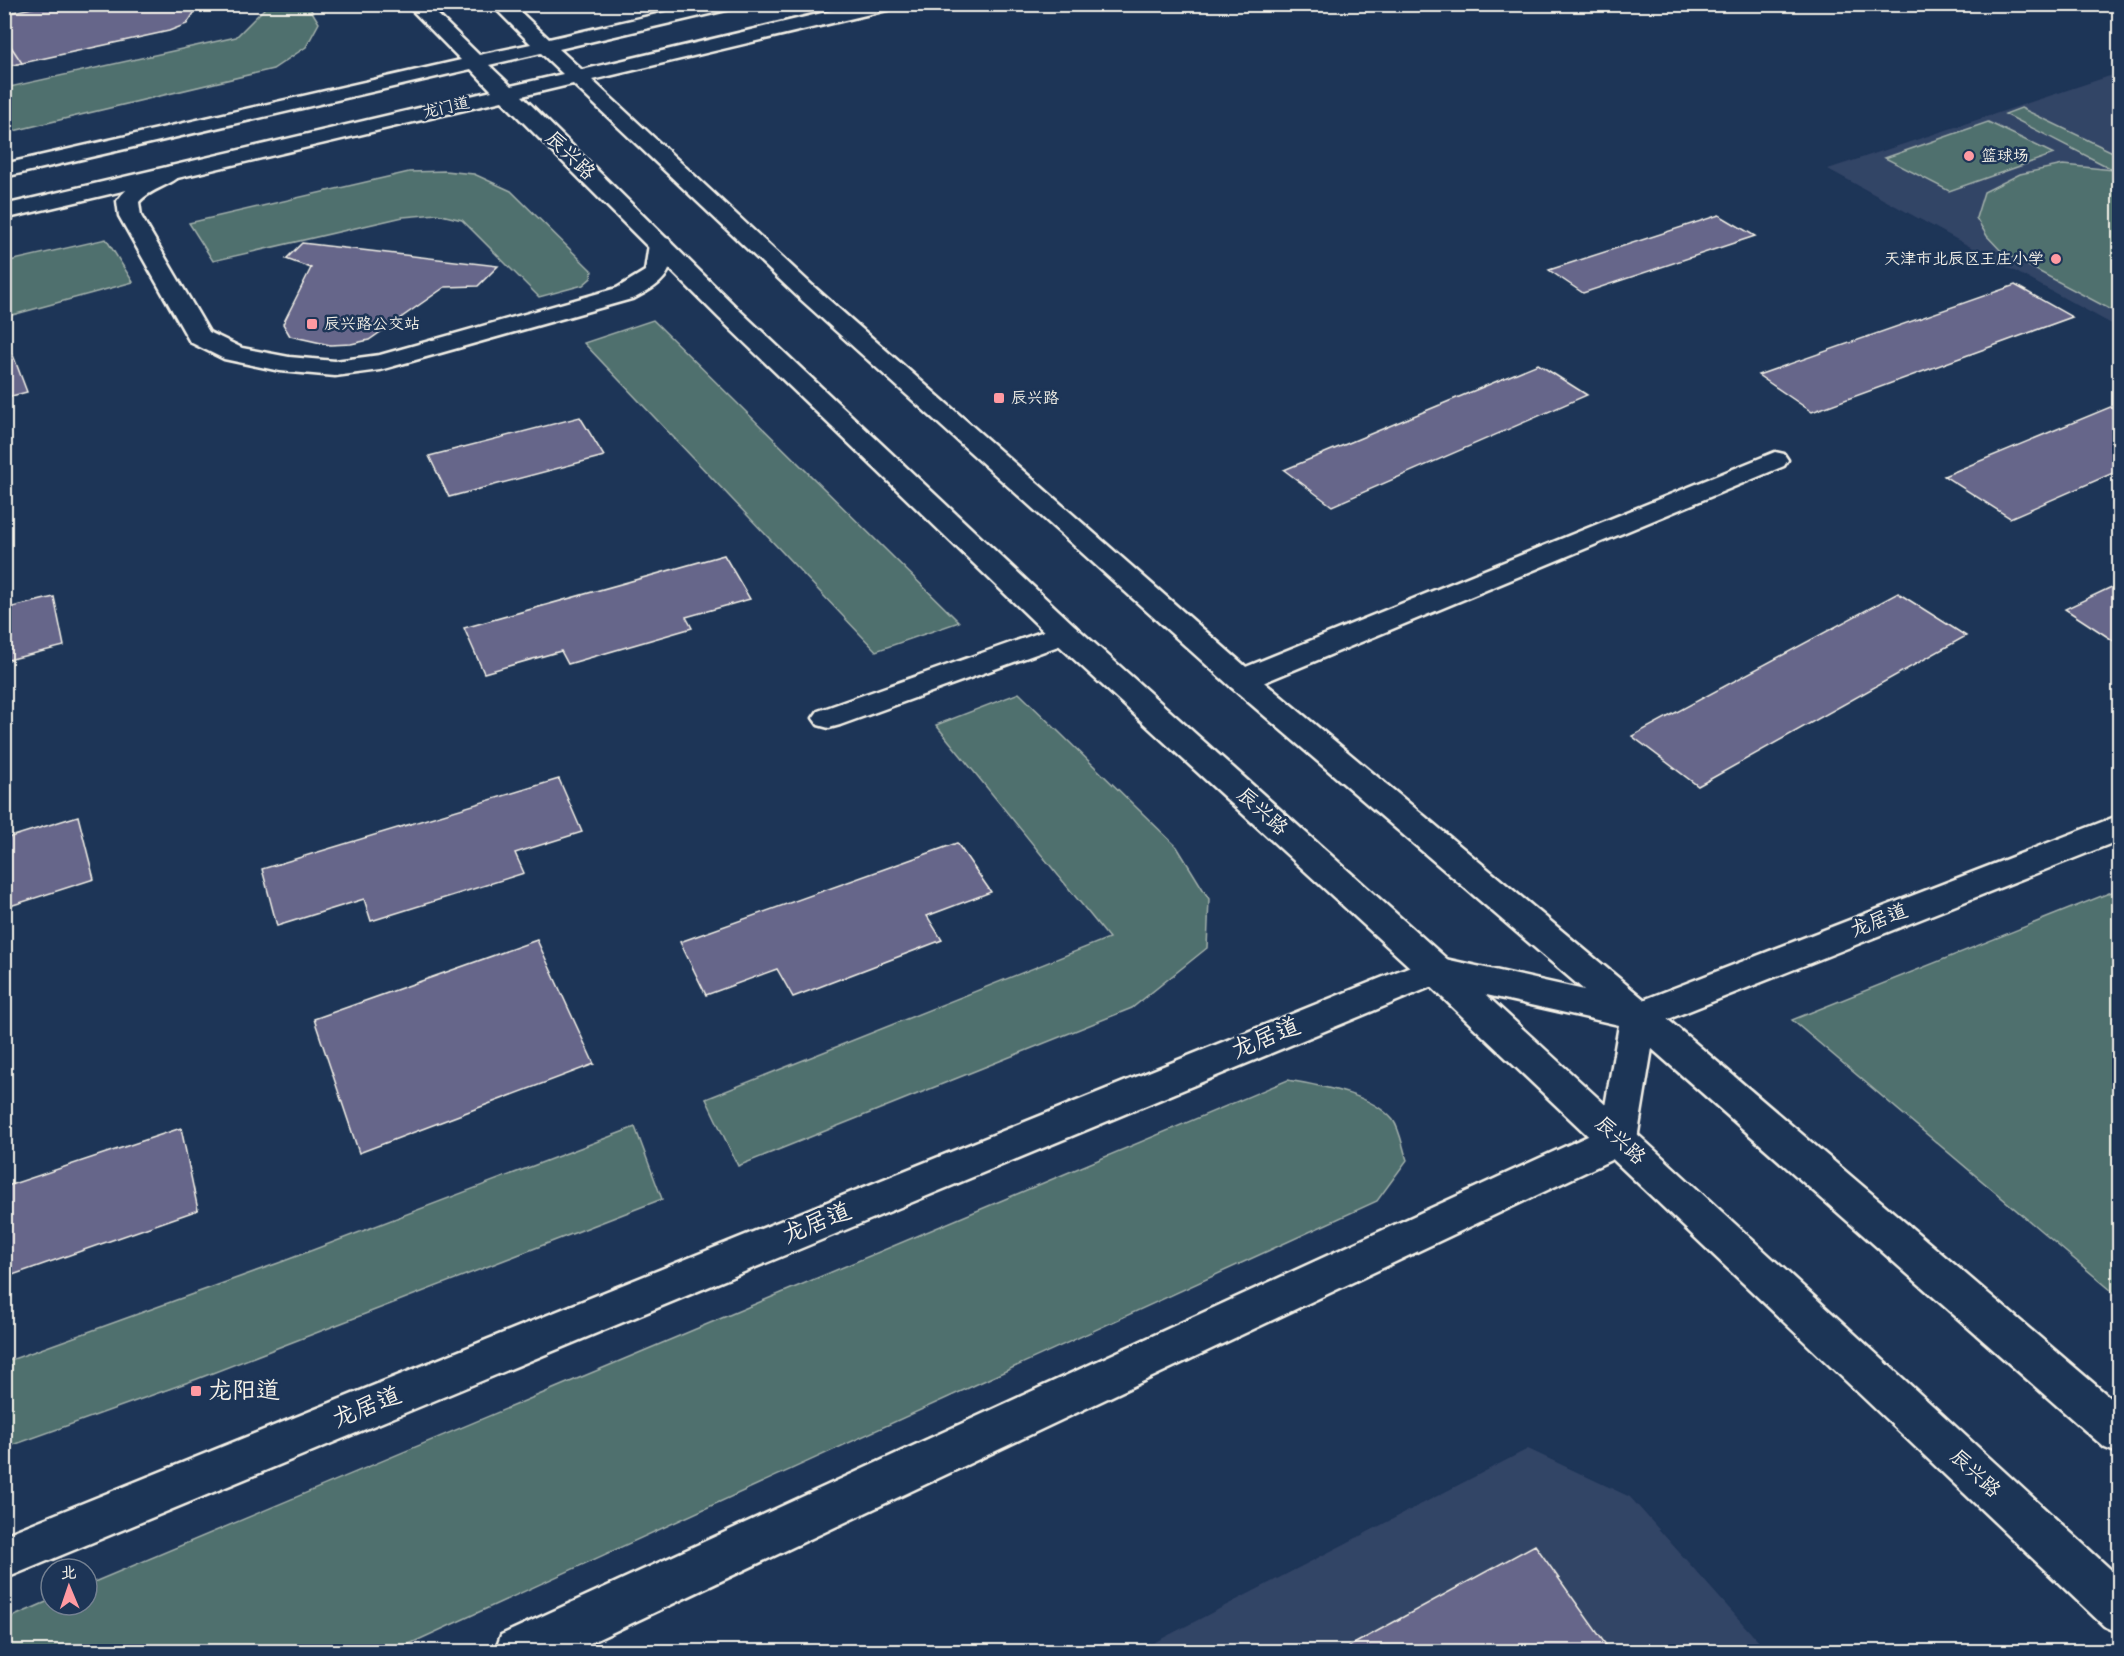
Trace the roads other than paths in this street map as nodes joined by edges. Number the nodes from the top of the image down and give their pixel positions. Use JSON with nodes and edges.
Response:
{"nodes":[{"id":1,"x":415,"y":4,"type":"edge"},
{"id":2,"x":500,"y":4,"type":"edge"},
{"id":3,"x":728,"y":4,"type":"edge"},
{"id":4,"x":887,"y":4,"type":"edge"},
{"id":5,"x":543,"y":46,"type":"junction"},
{"id":6,"x":475,"y":62,"type":"junction"},
{"id":7,"x":577,"y":77,"type":"junction"},
{"id":8,"x":505,"y":94,"type":"junction"},
{"id":9,"x":4,"y":171,"type":"edge"},
{"id":10,"x":171,"y":173,"type":"junction"},
{"id":11,"x":4,"y":212,"type":"edge"},
{"id":12,"x":661,"y":244,"type":"junction"},
{"id":13,"x":1775,"y":460,"type":"dead end"},
{"id":14,"x":1064,"y":633,"type":"junction"},
{"id":15,"x":1242,"y":680,"type":"junction"},
{"id":16,"x":829,"y":718,"type":"dead end"},
{"id":17,"x":2120,"y":827,"type":"edge"},
{"id":18,"x":1436,"y":969,"type":"junction"},
{"id":19,"x":1639,"y":1016,"type":"junction"},
{"id":20,"x":1618,"y":1139,"type":"junction"},
{"id":21,"x":2120,"y":1434,"type":"edge"},
{"id":22,"x":4,"y":1557,"type":"edge"},
{"id":23,"x":2120,"y":1610,"type":"edge"},
{"id":24,"x":518,"y":1652,"type":"edge"}],
"edges":[{"from":1,"to":6,"type":"main road","name":"辰兴路"},
{"from":2,"to":5,"type":"main road"},
{"from":3,"to":5,"type":"main road","name":"龙门道"},
{"from":4,"to":7,"type":"main road","name":"龙门道"},
{"from":5,"to":6,"type":"main road","name":"龙门道"},
{"from":5,"to":7,"type":"main road"},
{"from":6,"to":8,"type":"main road","name":"辰兴路"},
{"from":6,"to":9,"type":"main road","name":"龙门道"},
{"from":7,"to":8,"type":"main road","name":"龙门道"},
{"from":7,"to":15,"type":"main road"},
{"from":8,"to":10,"type":"main road","name":"龙门道"},
{"from":8,"to":12,"type":"main road","name":"辰兴路"},
{"from":10,"to":11,"type":"main road","name":"龙门道"},
{"from":10,"to":12,"type":"main road"},
{"from":12,"to":14,"type":"main road","name":"辰兴路"},
{"from":13,"to":15,"type":"main road"},
{"from":14,"to":16,"type":"main road"},
{"from":14,"to":18,"type":"main road","name":"辰兴路"},
{"from":15,"to":19,"type":"main road"},
{"from":17,"to":19,"type":"main road","name":"龙居道"},
{"from":18,"to":19,"type":"main road"},
{"from":18,"to":20,"type":"main road","name":"辰兴路"},
{"from":18,"to":22,"type":"main road","name":"龙居道"},
{"from":19,"to":20,"type":"main road"},
{"from":19,"to":21,"type":"main road"},
{"from":20,"to":23,"type":"main road","name":"辰兴路"},
{"from":20,"to":24,"type":"main road"}]}
